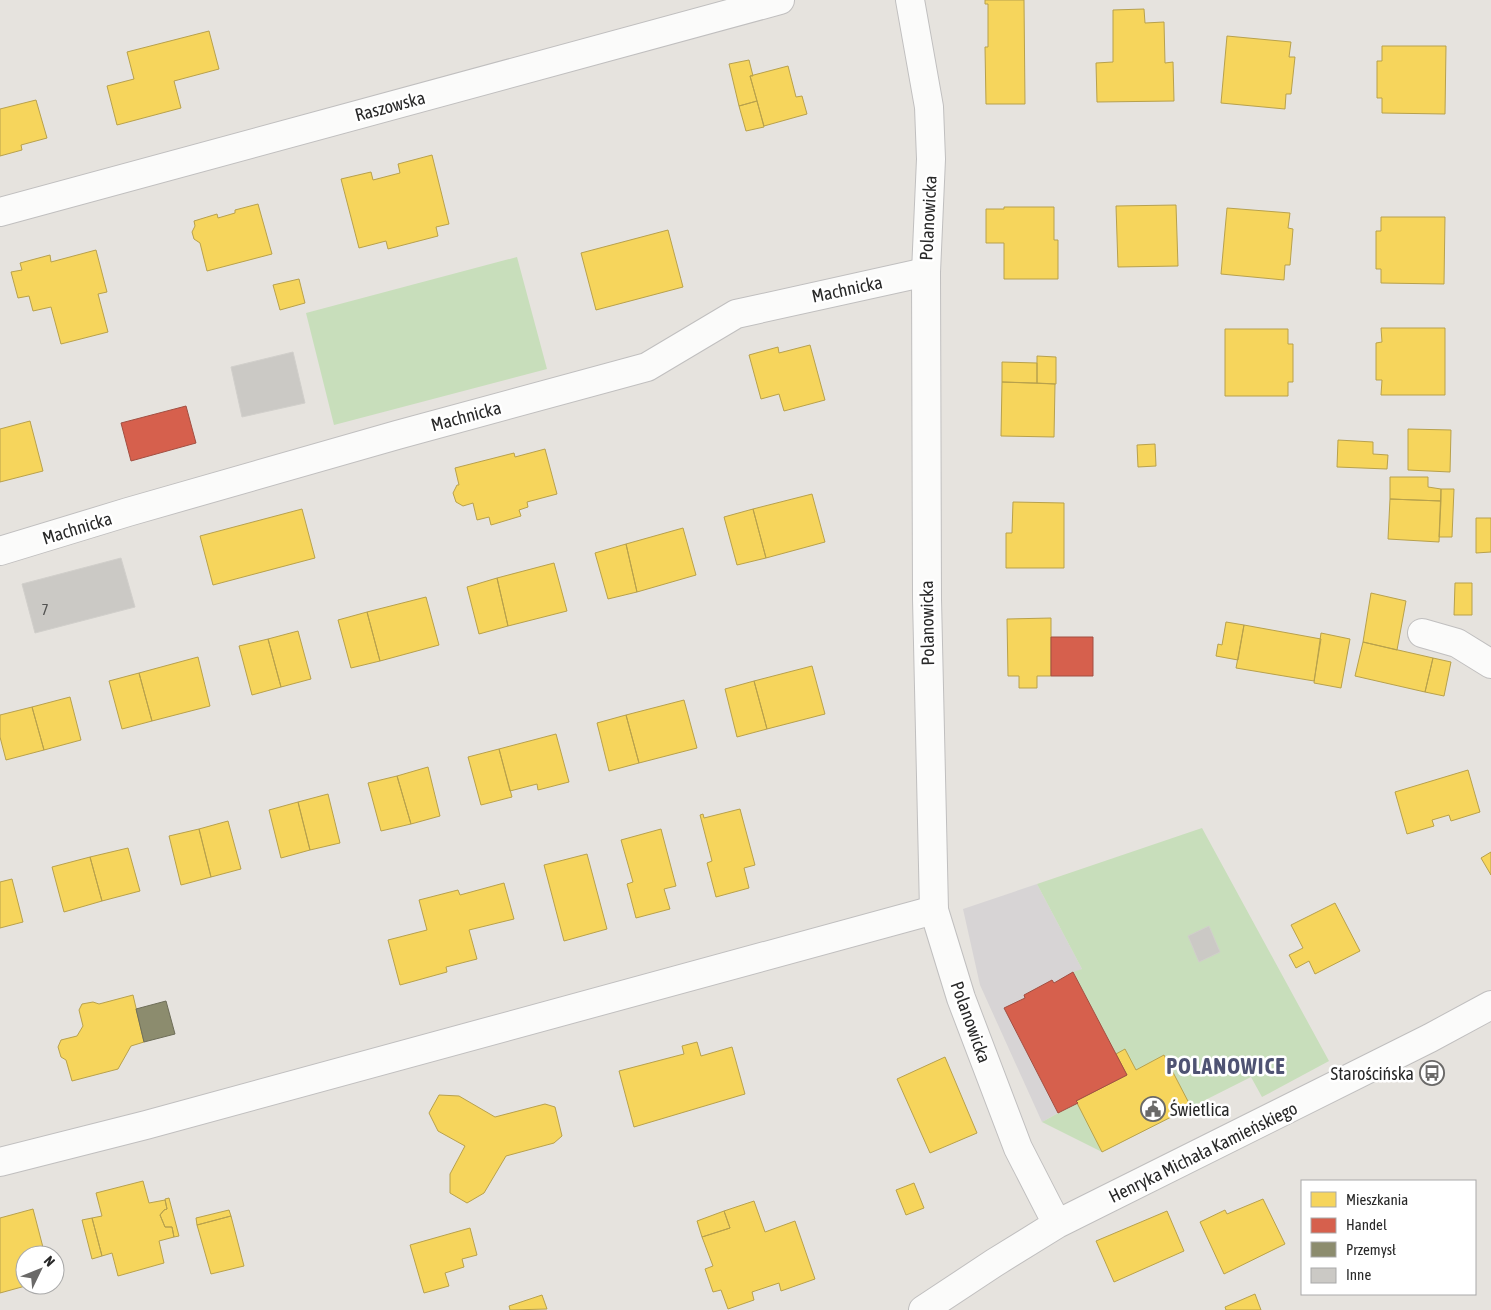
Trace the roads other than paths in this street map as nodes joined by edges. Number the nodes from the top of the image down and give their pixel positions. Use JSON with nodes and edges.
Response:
{"nodes":[{"id":1,"x":780,"y":0,"type":"edge"},
{"id":2,"x":910,"y":0,"type":"edge"},
{"id":3,"x":0,"y":212,"type":"edge"},
{"id":4,"x":926,"y":272,"type":"junction"},
{"id":5,"x":0,"y":551,"type":"edge"},
{"id":6,"x":1422,"y":633,"type":"dead end"},
{"id":7,"x":1491,"y":664,"type":"edge"},
{"id":8,"x":934,"y":910,"type":"junction"},
{"id":9,"x":1491,"y":1005,"type":"edge"},
{"id":10,"x":0,"y":1162,"type":"edge"},
{"id":11,"x":1057,"y":1224,"type":"junction"},
{"id":12,"x":923,"y":1310,"type":"edge"}],
"edges":[{"from":1,"to":3,"type":"street","name":"Raszowska"},
{"from":2,"to":4,"type":"street","name":"Polanowicka"},
{"from":4,"to":5,"type":"street","name":"Machnicka"},
{"from":4,"to":8,"type":"street","name":"Polanowicka"},
{"from":6,"to":7,"type":"street"},
{"from":8,"to":10,"type":"street"},
{"from":8,"to":11,"type":"street","name":"Polanowicka"},
{"from":9,"to":11,"type":"street","name":"Henryka Michała Kamieńskiego"},
{"from":11,"to":12,"type":"street","name":"Henryka Michała Kamieńskiego"}]}
